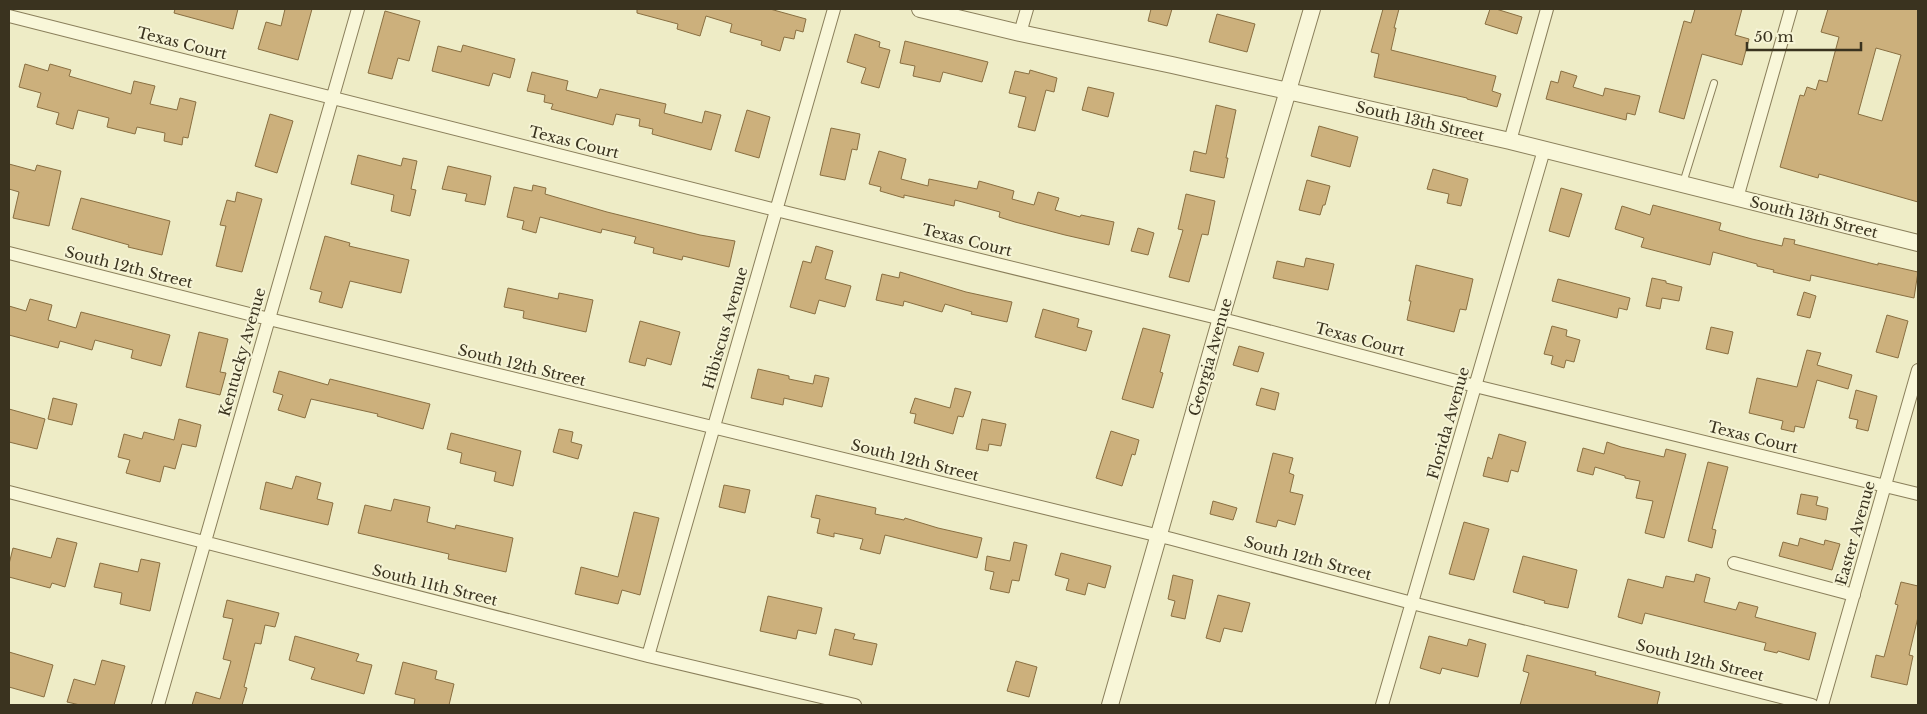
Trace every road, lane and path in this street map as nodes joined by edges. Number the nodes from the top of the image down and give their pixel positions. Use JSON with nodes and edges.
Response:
{"nodes":[{"id":1,"x":358,"y":9,"type":"edge"},
{"id":2,"x":834,"y":9,"type":"edge"},
{"id":3,"x":920,"y":9,"type":"edge"},
{"id":4,"x":1027,"y":9,"type":"edge"},
{"id":5,"x":1312,"y":9,"type":"edge"},
{"id":6,"x":1547,"y":9,"type":"edge"},
{"id":7,"x":1790,"y":9,"type":"edge"},
{"id":8,"x":9,"y":16,"type":"edge"},
{"id":9,"x":1020,"y":33,"type":"junction"},
{"id":10,"x":1714,"y":83,"type":"dead end"},
{"id":11,"x":1288,"y":91,"type":"junction"},
{"id":12,"x":332,"y":99,"type":"junction"},
{"id":13,"x":1510,"y":141,"type":"junction"},
{"id":14,"x":1544,"y":150,"type":"junction"},
{"id":15,"x":1682,"y":184,"type":"junction"},
{"id":16,"x":1737,"y":198,"type":"junction"},
{"id":17,"x":776,"y":210,"type":"junction"},
{"id":18,"x":1918,"y":243,"type":"edge"},
{"id":19,"x":9,"y":252,"type":"edge"},
{"id":20,"x":1221,"y":318,"type":"junction"},
{"id":21,"x":268,"y":319,"type":"junction"},
{"id":22,"x":1918,"y":370,"type":"edge"},
{"id":23,"x":1475,"y":386,"type":"junction"},
{"id":24,"x":713,"y":428,"type":"junction"},
{"id":25,"x":1886,"y":486,"type":"junction"},
{"id":26,"x":9,"y":492,"type":"edge"},
{"id":27,"x":1918,"y":494,"type":"edge"},
{"id":28,"x":1158,"y":535,"type":"junction"},
{"id":29,"x":204,"y":543,"type":"junction"},
{"id":30,"x":1734,"y":563,"type":"dead end"},
{"id":31,"x":1854,"y":595,"type":"junction"},
{"id":32,"x":1412,"y":603,"type":"junction"},
{"id":33,"x":648,"y":656,"type":"junction"},
{"id":34,"x":158,"y":705,"type":"edge"},
{"id":35,"x":855,"y":705,"type":"edge"},
{"id":36,"x":1110,"y":705,"type":"edge"},
{"id":37,"x":1382,"y":705,"type":"edge"},
{"id":38,"x":1812,"y":705,"type":"edge"},
{"id":39,"x":1822,"y":705,"type":"edge"}],
"edges":[{"from":1,"to":12,"type":"street","name":"Kentucky Avenue"},
{"from":2,"to":17,"type":"street","name":"Hibiscus Avenue"},
{"from":3,"to":9,"type":"street","name":"South 13th Street"},
{"from":4,"to":9,"type":"street"},
{"from":5,"to":11,"type":"street","name":"Georgia Avenue"},
{"from":6,"to":13,"type":"street"},
{"from":7,"to":16,"type":"street"},
{"from":8,"to":12,"type":"street","name":"Texas Court"},
{"from":9,"to":11,"type":"street","name":"South 13th Street"},
{"from":10,"to":15,"type":"lane"},
{"from":11,"to":13,"type":"street","name":"South 13th Street"},
{"from":11,"to":20,"type":"street","name":"Georgia Avenue"},
{"from":12,"to":17,"type":"street","name":"Texas Court"},
{"from":12,"to":21,"type":"street","name":"Kentucky Avenue"},
{"from":13,"to":14,"type":"street","name":"South 13th Street"},
{"from":14,"to":15,"type":"street","name":"South 13th Street"},
{"from":14,"to":23,"type":"street","name":"Florida Avenue"},
{"from":15,"to":16,"type":"street","name":"South 13th Street"},
{"from":16,"to":18,"type":"street","name":"South 13th Street"},
{"from":17,"to":20,"type":"street","name":"Texas Court"},
{"from":17,"to":24,"type":"street","name":"Hibiscus Avenue"},
{"from":19,"to":21,"type":"street","name":"South 12th Street"},
{"from":20,"to":23,"type":"street","name":"Texas Court"},
{"from":20,"to":28,"type":"street","name":"Georgia Avenue"},
{"from":21,"to":24,"type":"street","name":"South 12th Street"},
{"from":21,"to":29,"type":"street","name":"Kentucky Avenue"},
{"from":22,"to":25,"type":"street","name":"Easter Avenue"},
{"from":23,"to":25,"type":"street","name":"Texas Court"},
{"from":23,"to":32,"type":"street","name":"Florida Avenue"},
{"from":24,"to":28,"type":"street","name":"South 12th Street"},
{"from":24,"to":33,"type":"street","name":"Hibiscus Avenue"},
{"from":25,"to":27,"type":"street","name":"Texas Court"},
{"from":25,"to":31,"type":"street","name":"Easter Avenue"},
{"from":26,"to":29,"type":"street","name":"South 11th Street"},
{"from":28,"to":32,"type":"street","name":"South 12th Street"},
{"from":28,"to":36,"type":"street","name":"Georgia Avenue"},
{"from":29,"to":33,"type":"street","name":"South 11th Street"},
{"from":29,"to":34,"type":"street","name":"Kentucky Avenue"},
{"from":30,"to":31,"type":"street"},
{"from":31,"to":39,"type":"street","name":"Easter Avenue"},
{"from":32,"to":37,"type":"street","name":"Florida Avenue"},
{"from":32,"to":38,"type":"street","name":"South 12th Street"},
{"from":33,"to":35,"type":"street","name":"South 11th Street"}]}
